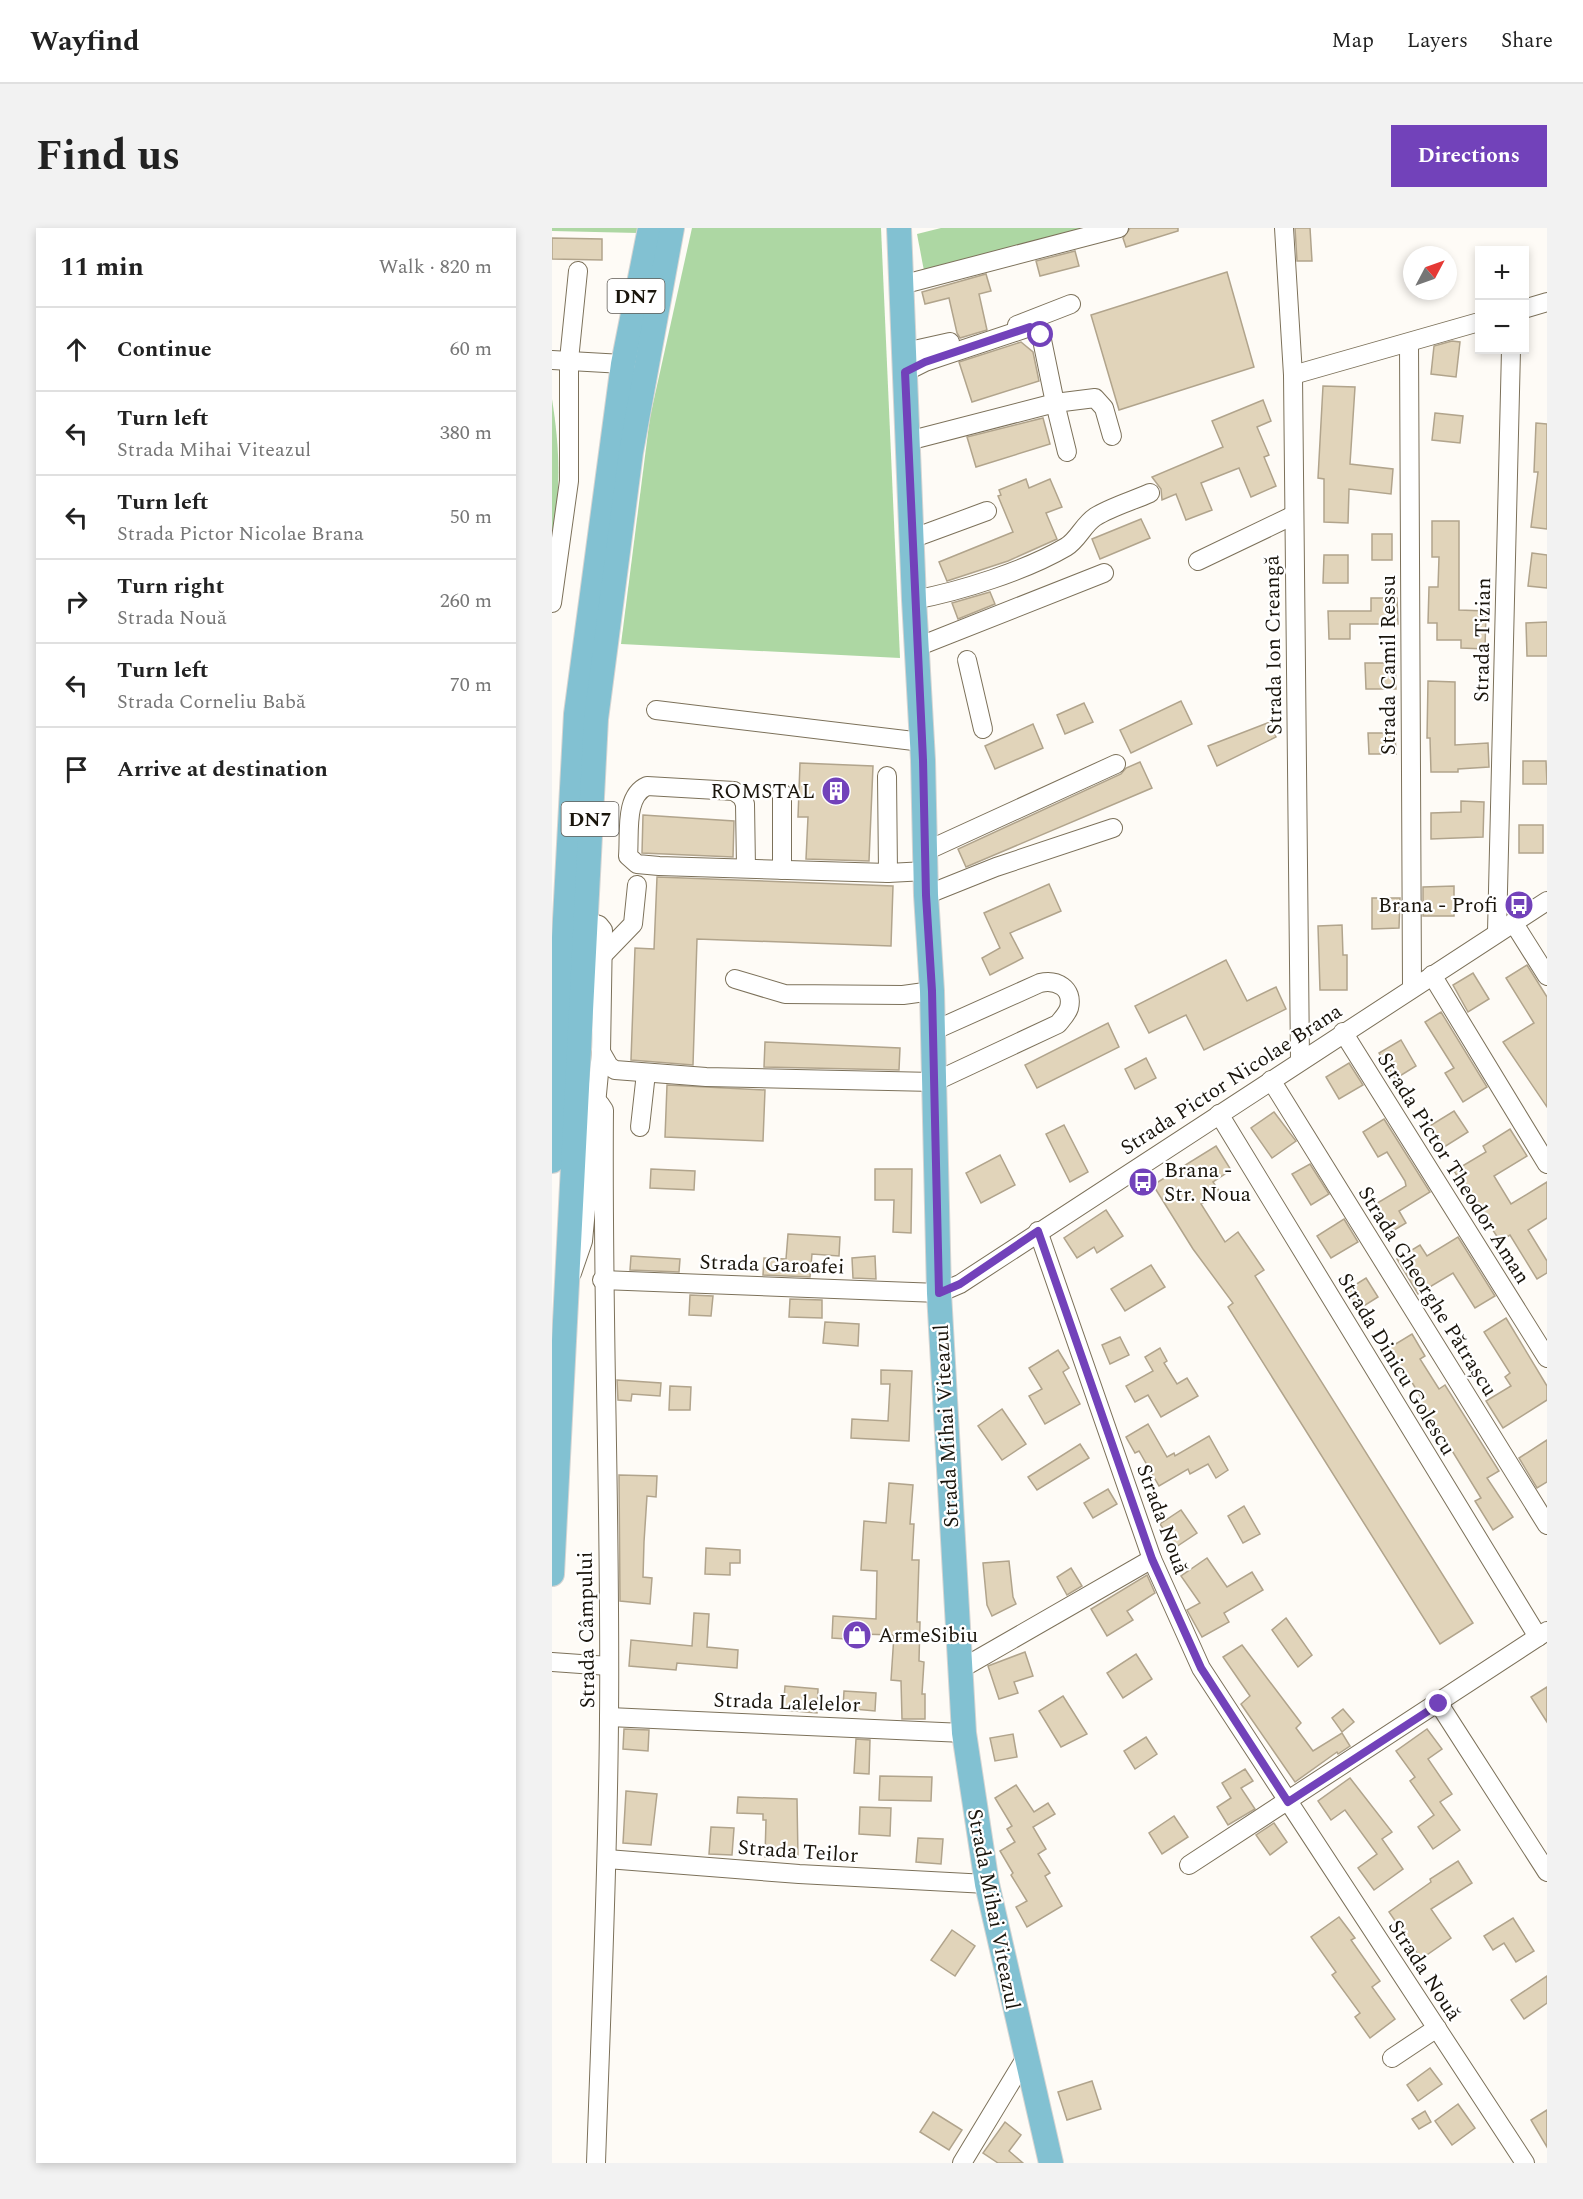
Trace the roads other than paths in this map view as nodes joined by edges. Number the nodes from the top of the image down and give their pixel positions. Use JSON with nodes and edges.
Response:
{"nodes":[{"id":1,"x":650,"y":228,"type":"edge"},
{"id":2,"x":672,"y":228,"type":"edge"},
{"id":3,"x":899,"y":228,"type":"edge"},
{"id":4,"x":1119,"y":228,"type":"edge"},
{"id":5,"x":1284,"y":228,"type":"edge"},
{"id":6,"x":578,"y":271,"type":"dead end"},
{"id":7,"x":901,"y":285,"type":"junction"},
{"id":8,"x":1547,"y":302,"type":"edge"},
{"id":9,"x":1071,"y":303,"type":"dead end"},
{"id":10,"x":1529,"y":307,"type":"edge"},
{"id":11,"x":1475,"y":323,"type":"edge"},
{"id":12,"x":1409,"y":343,"type":"junction"},
{"id":13,"x":1511,"y":354,"type":"edge"},
{"id":14,"x":560,"y":360,"type":"edge"},
{"id":15,"x":905,"y":362,"type":"junction"},
{"id":16,"x":623,"y":364,"type":"junction"},
{"id":17,"x":1293,"y":375,"type":"junction"},
{"id":18,"x":1055,"y":403,"type":"junction"},
{"id":19,"x":1112,"y":436,"type":"dead end"},
{"id":20,"x":908,"y":441,"type":"junction"},
{"id":21,"x":1067,"y":452,"type":"dead end"},
{"id":22,"x":1150,"y":493,"type":"dead end"},
{"id":23,"x":987,"y":511,"type":"dead end"},
{"id":24,"x":1294,"y":516,"type":"junction"},
{"id":25,"x":911,"y":539,"type":"junction"},
{"id":26,"x":555,"y":553,"type":"edge"},
{"id":27,"x":1198,"y":561,"type":"dead end"},
{"id":28,"x":1104,"y":573,"type":"dead end"},
{"id":29,"x":914,"y":600,"type":"junction"},
{"id":30,"x":552,"y":603,"type":"edge"},
{"id":31,"x":917,"y":647,"type":"junction"},
{"id":32,"x":967,"y":660,"type":"dead end"},
{"id":33,"x":656,"y":710,"type":"dead end"},
{"id":34,"x":983,"y":729,"type":"dead end"},
{"id":35,"x":922,"y":742,"type":"junction"},
{"id":36,"x":1116,"y":764,"type":"dead end"},
{"id":37,"x":888,"y":776,"type":"dead end"},
{"id":38,"x":782,"y":793,"type":"dead end"},
{"id":39,"x":1113,"y":828,"type":"dead end"},
{"id":40,"x":926,"y":861,"type":"junction"},
{"id":41,"x":746,"y":868,"type":"junction"},
{"id":42,"x":782,"y":870,"type":"junction"},
{"id":43,"x":888,"y":873,"type":"junction"},
{"id":44,"x":638,"y":885,"type":"dead end"},
{"id":45,"x":926,"y":895,"type":"junction"},
{"id":46,"x":1547,"y":901,"type":"edge"},
{"id":47,"x":584,"y":920,"type":"junction"},
{"id":48,"x":1513,"y":922,"type":"junction"},
{"id":49,"x":1497,"y":932,"type":"junction"},
{"id":50,"x":604,"y":954,"type":"junction"},
{"id":51,"x":1432,"y":975,"type":"junction"},
{"id":52,"x":1547,"y":976,"type":"edge"},
{"id":53,"x":735,"y":979,"type":"dead end"},
{"id":54,"x":1412,"y":987,"type":"junction"},
{"id":55,"x":932,"y":991,"type":"junction"},
{"id":56,"x":933,"y":1031,"type":"junction"},
{"id":57,"x":1343,"y":1032,"type":"junction"},
{"id":58,"x":601,"y":1052,"type":"junction"},
{"id":59,"x":1300,"y":1061,"type":"junction"},
{"id":60,"x":645,"y":1073,"type":"junction"},
{"id":61,"x":1271,"y":1080,"type":"junction"},
{"id":62,"x":934,"y":1082,"type":"junction"},
{"id":63,"x":594,"y":1102,"type":"junction"},
{"id":64,"x":1219,"y":1114,"type":"junction"},
{"id":65,"x":640,"y":1127,"type":"dead end"},
{"id":66,"x":552,"y":1161,"type":"edge"},
{"id":67,"x":1547,"y":1164,"type":"edge"},
{"id":68,"x":1038,"y":1231,"type":"junction"},
{"id":69,"x":602,"y":1280,"type":"junction"},
{"id":70,"x":566,"y":1283,"type":"junction"},
{"id":71,"x":939,"y":1293,"type":"junction"},
{"id":72,"x":1547,"y":1358,"type":"edge"},
{"id":73,"x":1547,"y":1525,"type":"edge"},
{"id":74,"x":1152,"y":1559,"type":"junction"},
{"id":75,"x":552,"y":1574,"type":"edge"},
{"id":76,"x":1542,"y":1634,"type":"edge"},
{"id":77,"x":552,"y":1662,"type":"edge"},
{"id":78,"x":609,"y":1666,"type":"junction"},
{"id":79,"x":959,"y":1670,"type":"junction"},
{"id":80,"x":1439,"y":1704,"type":"junction"},
{"id":81,"x":609,"y":1717,"type":"junction"},
{"id":82,"x":964,"y":1733,"type":"junction"},
{"id":83,"x":1288,"y":1802,"type":"junction"},
{"id":84,"x":608,"y":1859,"type":"junction"},
{"id":85,"x":1189,"y":1865,"type":"dead end"},
{"id":86,"x":1547,"y":1872,"type":"edge"},
{"id":87,"x":987,"y":1884,"type":"junction"},
{"id":88,"x":1437,"y":2028,"type":"junction"},
{"id":89,"x":1392,"y":2058,"type":"dead end"},
{"id":90,"x":1025,"y":2060,"type":"junction"},
{"id":91,"x":596,"y":2163,"type":"edge"},
{"id":92,"x":962,"y":2163,"type":"edge"},
{"id":93,"x":1051,"y":2163,"type":"edge"},
{"id":94,"x":1525,"y":2163,"type":"edge"}],
"edges":[{"from":1,"to":16,"type":"main road","number":"DN7"},
{"from":2,"to":47,"type":"main road","number":"DN7"},
{"from":3,"to":7,"type":"main road","name":"Strada Mihai Viteazul"},
{"from":4,"to":7,"type":"street"},
{"from":5,"to":17,"type":"street","name":"Strada Ion Creangă"},
{"from":6,"to":14,"type":"street"},
{"from":7,"to":15,"type":"main road","name":"Strada Mihai Viteazul"},
{"from":8,"to":10,"type":"street"},
{"from":9,"to":15,"type":"street"},
{"from":11,"to":12,"type":"street"},
{"from":12,"to":17,"type":"street"},
{"from":12,"to":54,"type":"street","name":"Strada Camil Ressu"},
{"from":13,"to":49,"type":"street","name":"Strada Tizian"},
{"from":14,"to":16,"type":"street"},
{"from":14,"to":26,"type":"street"},
{"from":15,"to":18,"type":"street"},
{"from":15,"to":20,"type":"main road","name":"Strada Mihai Viteazul"},
{"from":16,"to":66,"type":"main road","number":"DN7"},
{"from":17,"to":24,"type":"street","name":"Strada Ion Creangă"},
{"from":18,"to":19,"type":"street"},
{"from":18,"to":20,"type":"street"},
{"from":18,"to":21,"type":"street"},
{"from":20,"to":25,"type":"main road","name":"Strada Mihai Viteazul"},
{"from":22,"to":29,"type":"street"},
{"from":23,"to":25,"type":"street"},
{"from":24,"to":27,"type":"street"},
{"from":24,"to":59,"type":"street","name":"Strada Ion Creangă"},
{"from":25,"to":29,"type":"main road","name":"Strada Mihai Viteazul"},
{"from":26,"to":30,"type":"street"},
{"from":28,"to":31,"type":"street"},
{"from":29,"to":31,"type":"main road","name":"Strada Mihai Viteazul"},
{"from":31,"to":35,"type":"main road","name":"Strada Mihai Viteazul"},
{"from":32,"to":34,"type":"street"},
{"from":33,"to":35,"type":"street"},
{"from":35,"to":40,"type":"main road","name":"Strada Mihai Viteazul"},
{"from":36,"to":40,"type":"street"},
{"from":37,"to":43,"type":"street"},
{"from":38,"to":42,"type":"street"},
{"from":39,"to":45,"type":"street"},
{"from":40,"to":43,"type":"street"},
{"from":40,"to":45,"type":"main road","name":"Strada Mihai Viteazul"},
{"from":41,"to":41,"type":"street"},
{"from":41,"to":42,"type":"street"},
{"from":42,"to":43,"type":"street"},
{"from":44,"to":50,"type":"street"},
{"from":45,"to":55,"type":"main road","name":"Strada Mihai Viteazul"},
{"from":46,"to":48,"type":"street","name":"Strada Pictor Nicolae Brana"},
{"from":47,"to":50,"type":"street"},
{"from":47,"to":70,"type":"main road","number":"DN7"},
{"from":48,"to":49,"type":"street","name":"Strada Pictor Nicolae Brana"},
{"from":48,"to":52,"type":"street"},
{"from":49,"to":51,"type":"street","name":"Strada Pictor Nicolae Brana"},
{"from":50,"to":58,"type":"street"},
{"from":51,"to":54,"type":"street","name":"Strada Pictor Nicolae Brana"},
{"from":51,"to":67,"type":"street"},
{"from":53,"to":55,"type":"street"},
{"from":54,"to":57,"type":"street","name":"Strada Pictor Nicolae Brana"},
{"from":55,"to":56,"type":"main road","name":"Strada Mihai Viteazul"},
{"from":56,"to":62,"type":"main road","name":"Strada Mihai Viteazul"},
{"from":56,"to":62,"type":"street"},
{"from":57,"to":59,"type":"street","name":"Strada Pictor Nicolae Brana"},
{"from":57,"to":72,"type":"street","name":"Strada Pictor Theodor Aman"},
{"from":58,"to":60,"type":"street"},
{"from":58,"to":63,"type":"street"},
{"from":59,"to":61,"type":"street","name":"Strada Pictor Nicolae Brana"},
{"from":60,"to":62,"type":"street"},
{"from":60,"to":65,"type":"street"},
{"from":61,"to":64,"type":"street","name":"Strada Pictor Nicolae Brana"},
{"from":61,"to":73,"type":"street","name":"Strada Gheorghe Pătrașcu"},
{"from":62,"to":71,"type":"main road","name":"Strada Mihai Viteazul"},
{"from":63,"to":69,"type":"street","name":"Strada Câmpului"},
{"from":63,"to":70,"type":"street"},
{"from":64,"to":68,"type":"street","name":"Strada Pictor Nicolae Brana"},
{"from":64,"to":76,"type":"street","name":"Strada Dinicu Golescu"},
{"from":68,"to":71,"type":"street","name":"Strada Pictor Nicolae Brana"},
{"from":68,"to":74,"type":"street","name":"Strada Nouă"},
{"from":69,"to":71,"type":"street","name":"Strada Garoafei"},
{"from":69,"to":78,"type":"street","name":"Strada Câmpului"},
{"from":70,"to":75,"type":"main road","number":"DN7"},
{"from":71,"to":79,"type":"main road","name":"Strada Mihai Viteazul"},
{"from":74,"to":79,"type":"street"},
{"from":74,"to":83,"type":"street","name":"Strada Nouă"},
{"from":76,"to":80,"type":"street"},
{"from":77,"to":78,"type":"street"},
{"from":78,"to":81,"type":"street","name":"Strada Câmpului"},
{"from":79,"to":82,"type":"main road","name":"Strada Mihai Viteazul"},
{"from":80,"to":83,"type":"street"},
{"from":80,"to":86,"type":"street"},
{"from":81,"to":82,"type":"street","name":"Strada Lalelelor"},
{"from":81,"to":84,"type":"street","name":"Strada Câmpului"},
{"from":82,"to":87,"type":"main road","name":"Strada Mihai Viteazul"},
{"from":83,"to":85,"type":"street"},
{"from":83,"to":88,"type":"street","name":"Strada Nouă"},
{"from":84,"to":87,"type":"street","name":"Strada Teilor"},
{"from":84,"to":91,"type":"street","name":"Strada Câmpului"},
{"from":87,"to":90,"type":"main road","name":"Strada Mihai Viteazul"},
{"from":88,"to":89,"type":"street"},
{"from":88,"to":94,"type":"street","name":"Strada Nouă"},
{"from":90,"to":92,"type":"street"},
{"from":90,"to":93,"type":"main road","name":"Strada Mihai Viteazul"}]}
